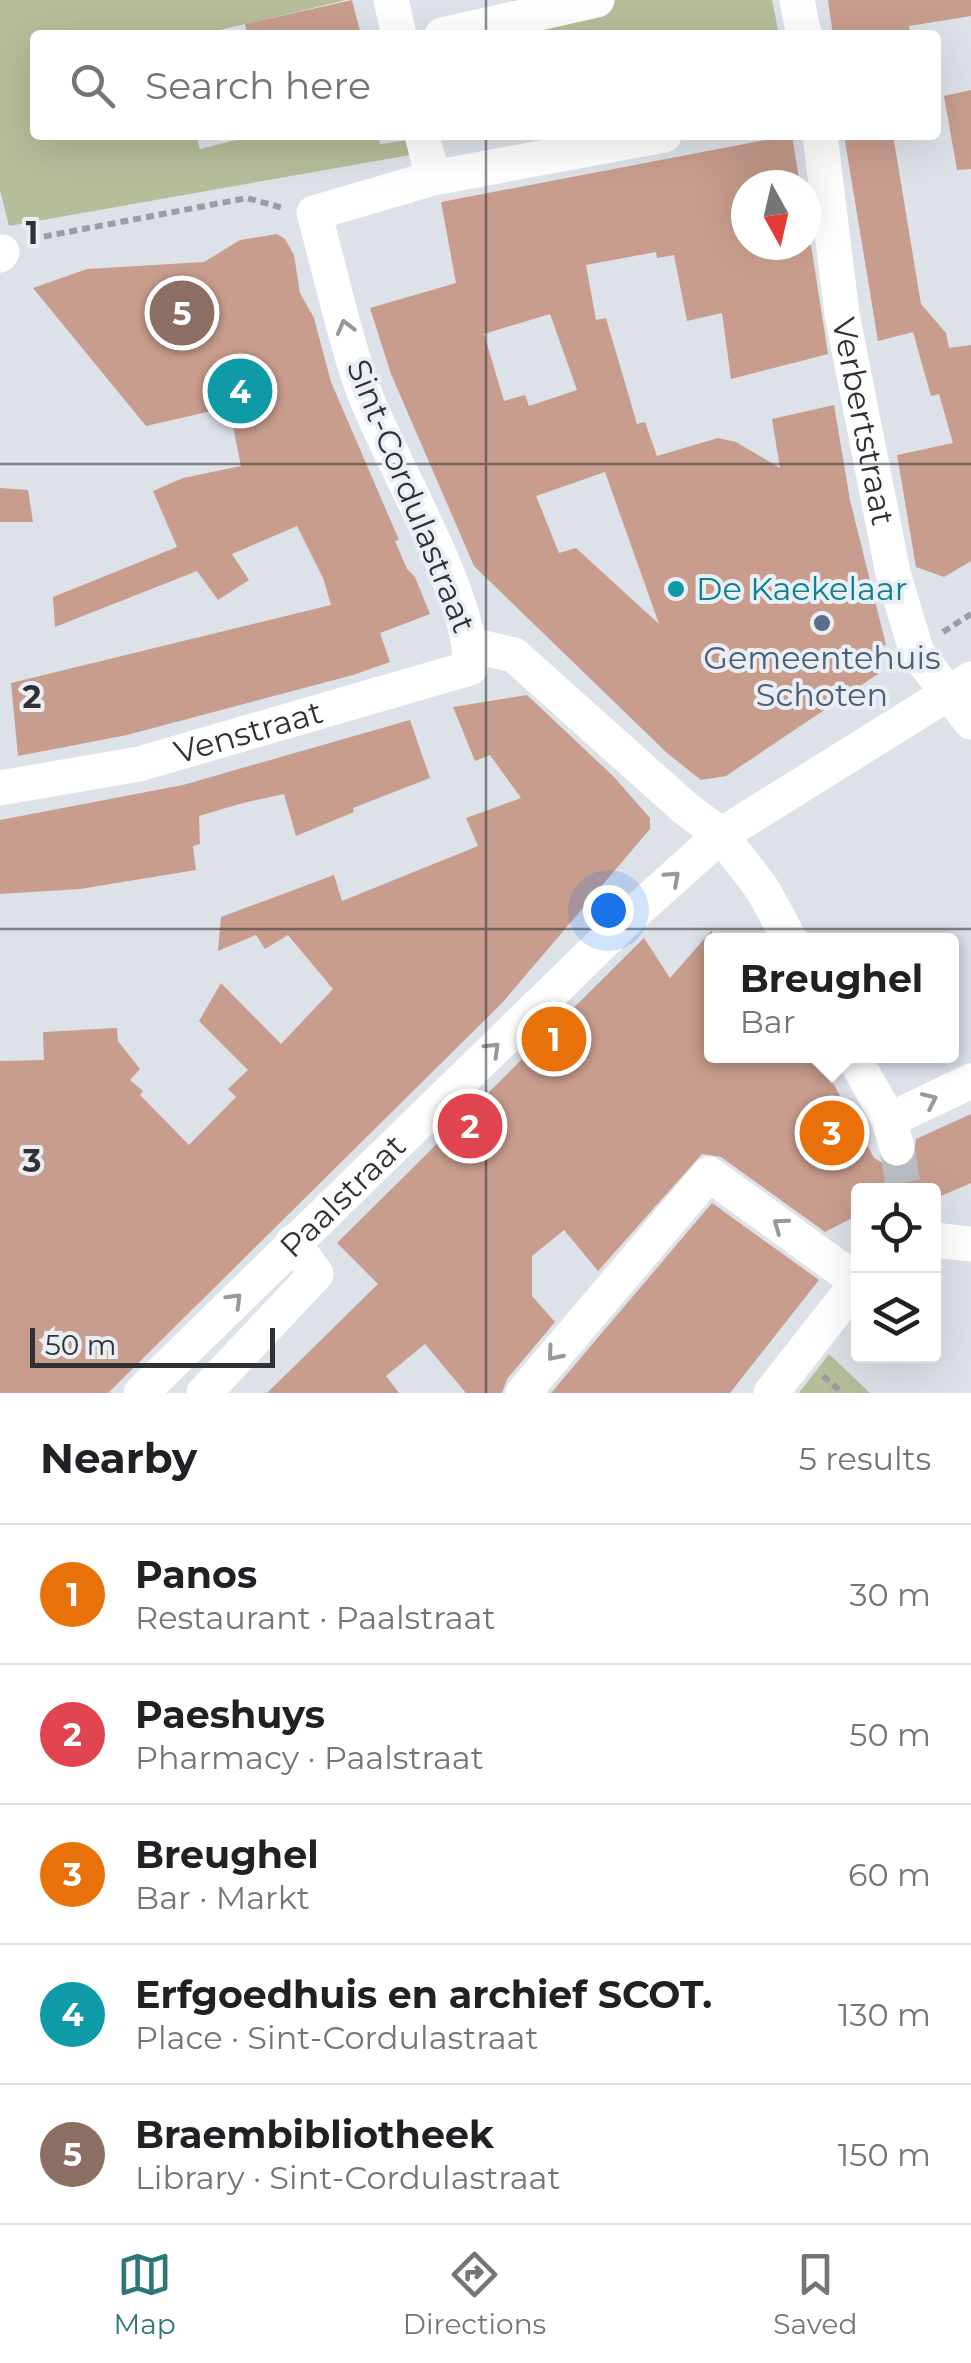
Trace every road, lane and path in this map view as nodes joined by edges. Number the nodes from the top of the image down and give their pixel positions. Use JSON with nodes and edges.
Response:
{"nodes":[{"id":1,"x":391,"y":0,"type":"edge"},
{"id":2,"x":597,"y":0,"type":"edge"},
{"id":3,"x":797,"y":0,"type":"edge"},
{"id":4,"x":485,"y":20,"type":"edge"},
{"id":5,"x":398,"y":30,"type":"edge"},
{"id":6,"x":456,"y":30,"type":"edge"},
{"id":7,"x":803,"y":30,"type":"edge"},
{"id":8,"x":423,"y":140,"type":"edge"},
{"id":9,"x":604,"y":140,"type":"edge"},
{"id":10,"x":821,"y":140,"type":"edge"},
{"id":11,"x":509,"y":148,"type":"edge"},
{"id":12,"x":432,"y":178,"type":"junction"},
{"id":13,"x":314,"y":214,"type":"junction"},
{"id":14,"x":1,"y":253,"type":"edge"},
{"id":15,"x":472,"y":646,"type":"junction"},
{"id":16,"x":960,"y":686,"type":"edge"},
{"id":17,"x":971,"y":722,"type":"edge"},
{"id":18,"x":0,"y":788,"type":"edge"},
{"id":19,"x":721,"y":835,"type":"junction"},
{"id":20,"x":786,"y":933,"type":"edge"},
{"id":21,"x":857,"y":1063,"type":"edge"},
{"id":22,"x":971,"y":1081,"type":"edge"},
{"id":23,"x":941,"y":1241,"type":"edge"},
{"id":24,"x":292,"y":1242,"type":"junction"},
{"id":25,"x":971,"y":1244,"type":"edge"},
{"id":26,"x":851,"y":1277,"type":"edge"},
{"id":27,"x":851,"y":1291,"type":"edge"},
{"id":28,"x":141,"y":1393,"type":"edge"},
{"id":29,"x":204,"y":1393,"type":"edge"},
{"id":30,"x":522,"y":1393,"type":"edge"},
{"id":31,"x":770,"y":1393,"type":"edge"}],
"edges":[{"from":1,"to":5,"type":"street"},
{"from":2,"to":4,"type":"street"},
{"from":3,"to":7,"type":"street"},
{"from":4,"to":6,"type":"street"},
{"from":8,"to":12,"type":"street"},
{"from":9,"to":11,"type":"street"},
{"from":10,"to":16,"type":"street","name":"Verbertstraat"},
{"from":11,"to":12,"type":"street"},
{"from":12,"to":13,"type":"street"},
{"from":13,"to":14,"type":"path"},
{"from":15,"to":13,"type":"street","name":"Sint-Cordulastraat","one_way":true},
{"from":15,"to":18,"type":"street","name":"Venstraat"},
{"from":15,"to":19,"type":"street","name":"Sint-Cordulastraat"},
{"from":16,"to":17,"type":"street","name":"Verbertstraat"},
{"from":16,"to":19,"type":"street","name":"Paalstraat"},
{"from":19,"to":20,"type":"street","name":"Sint-Cordulastraat"},
{"from":24,"to":19,"type":"street","name":"Paalstraat","one_way":true},
{"from":21,"to":22,"type":"street","one_way":true},
{"from":23,"to":25,"type":"street"},
{"from":28,"to":24,"type":"street","name":"Paalstraat","one_way":true},
{"from":24,"to":29,"type":"street"},
{"from":26,"to":30,"type":"street","one_way":true},
{"from":27,"to":31,"type":"street"}]}
